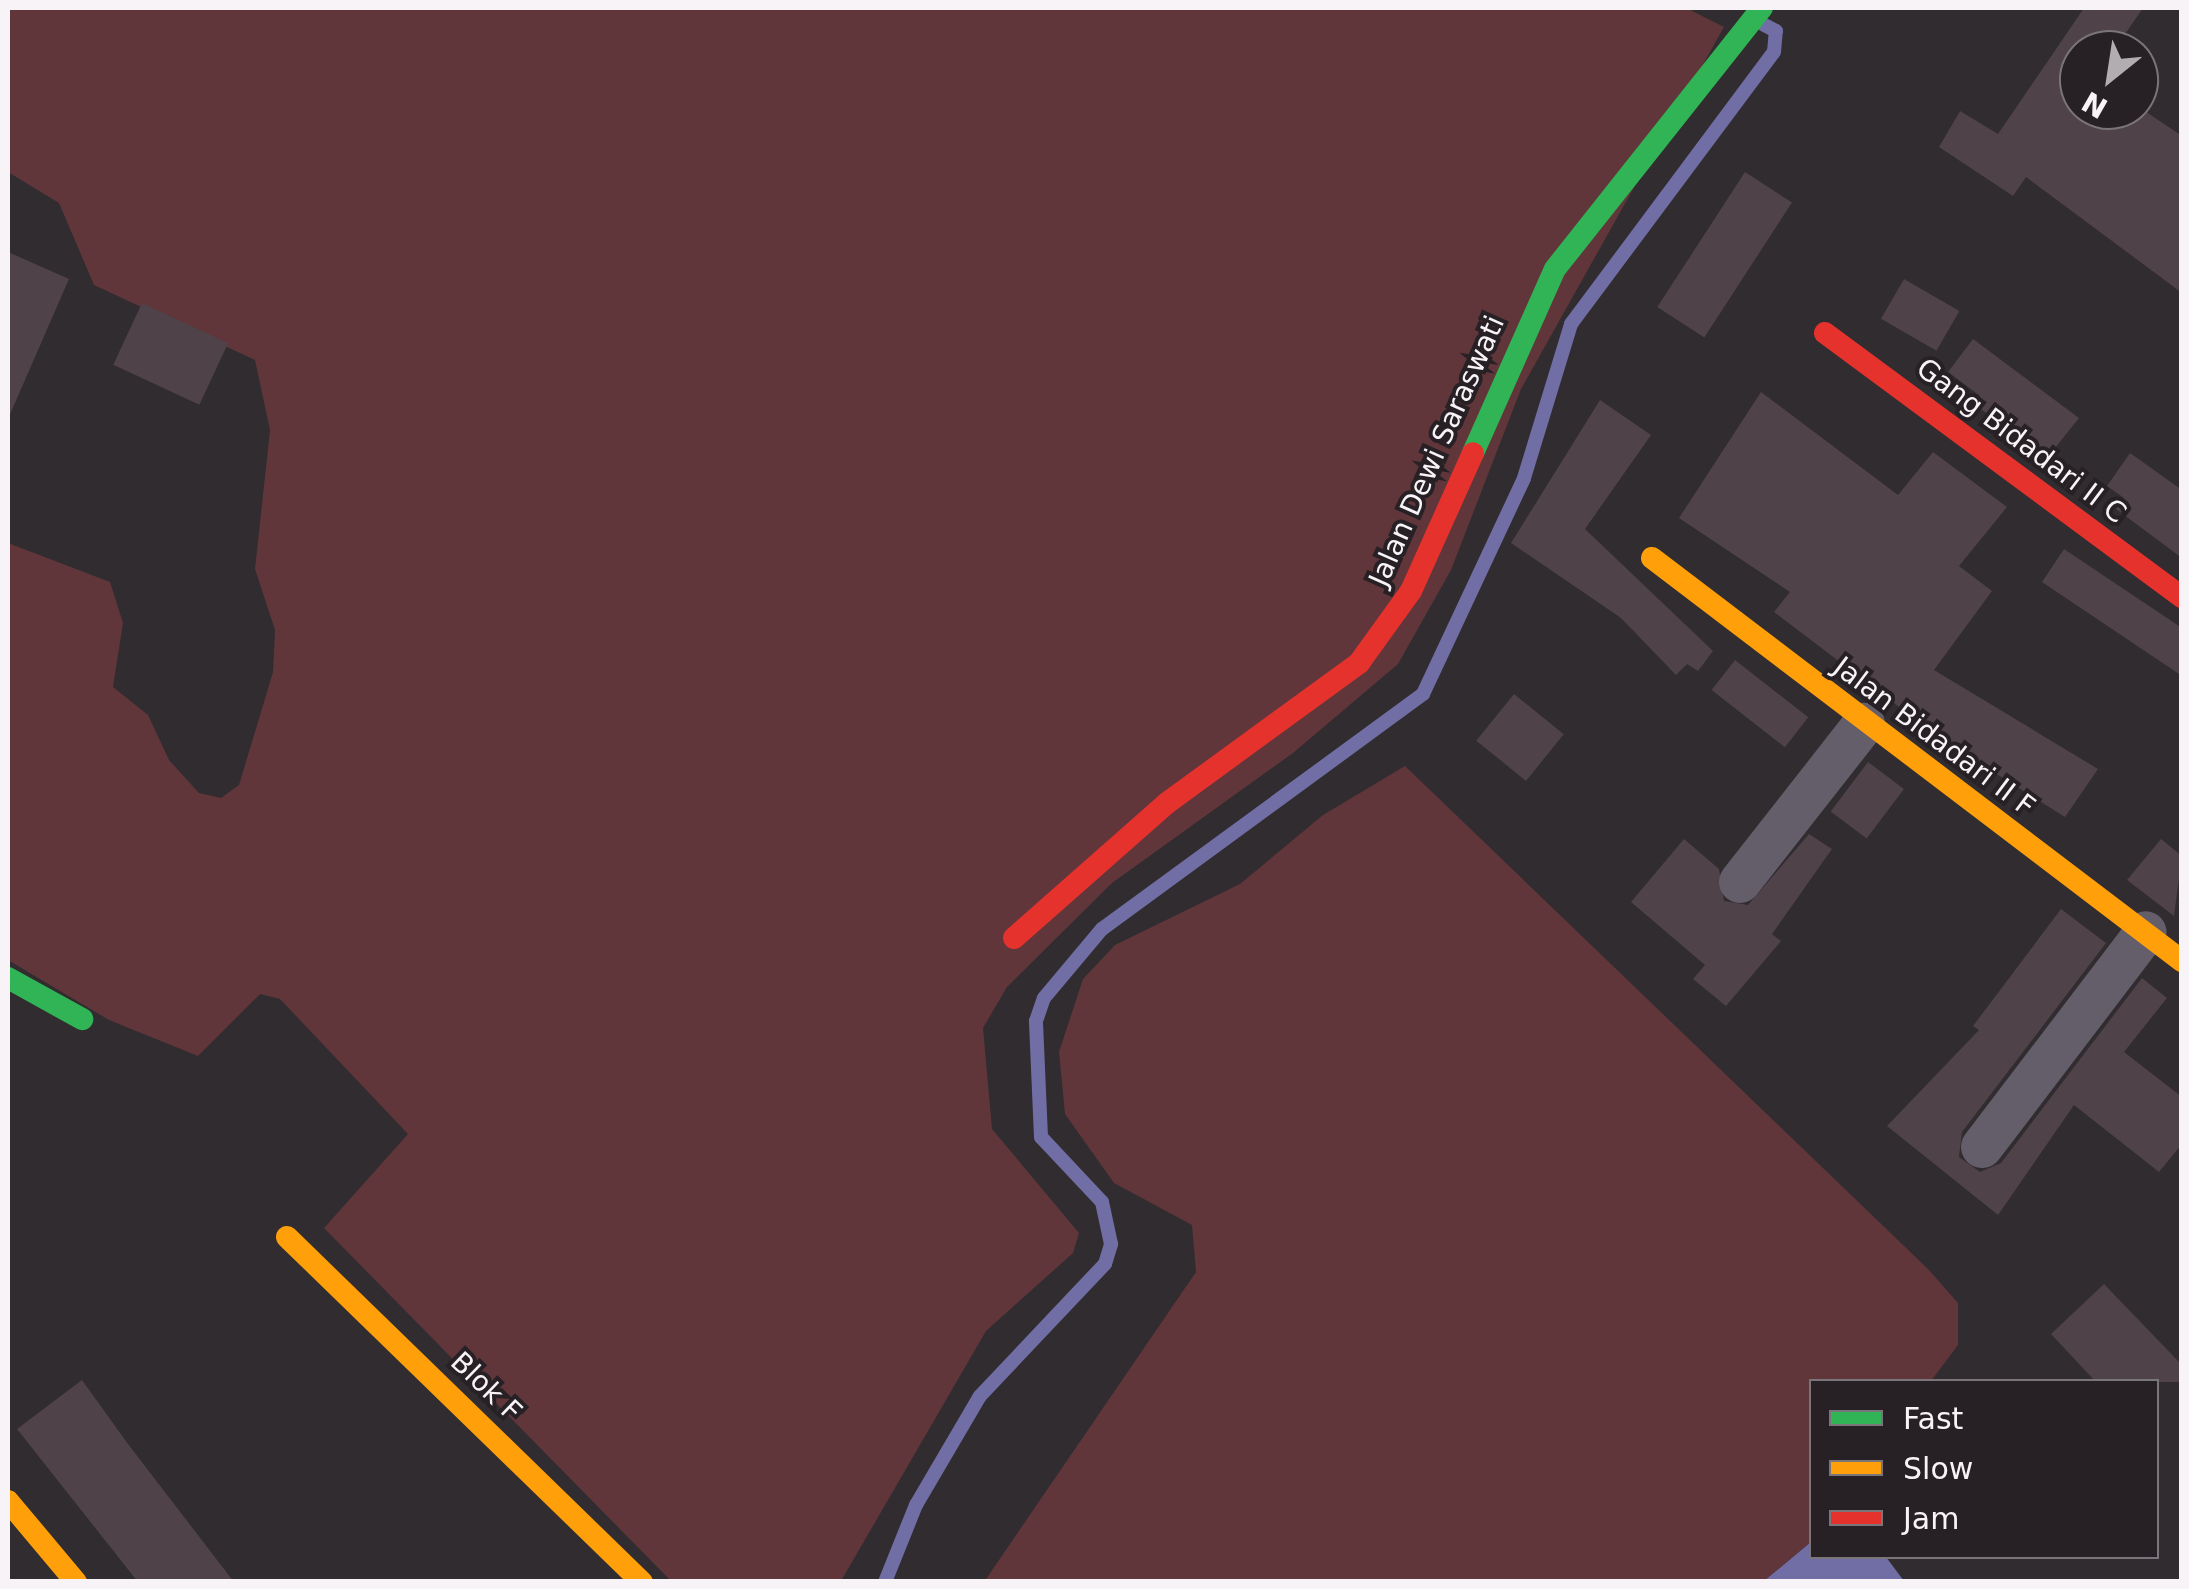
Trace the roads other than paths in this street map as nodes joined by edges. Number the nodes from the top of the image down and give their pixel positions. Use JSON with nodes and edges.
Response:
{"nodes":[{"id":1,"x":1762,"y":8,"type":"edge"},
{"id":2,"x":1824,"y":333,"type":"dead end"},
{"id":3,"x":1652,"y":558,"type":"dead end"},
{"id":4,"x":2182,"y":597,"type":"edge"},
{"id":5,"x":1864,"y":724,"type":"junction"},
{"id":6,"x":1740,"y":882,"type":"dead end"},
{"id":7,"x":2146,"y":932,"type":"junction"},
{"id":8,"x":1014,"y":938,"type":"dead end"},
{"id":9,"x":2182,"y":961,"type":"edge"},
{"id":10,"x":8,"y":978,"type":"edge"},
{"id":11,"x":82,"y":1018,"type":"dead end"},
{"id":12,"x":1982,"y":1147,"type":"dead end"},
{"id":13,"x":287,"y":1237,"type":"dead end"},
{"id":14,"x":8,"y":1501,"type":"edge"},
{"id":15,"x":76,"y":1582,"type":"edge"},
{"id":16,"x":642,"y":1582,"type":"edge"}],
"edges":[{"from":1,"to":8,"type":"street","name":"Jalan Dewi Saraswati"},
{"from":2,"to":4,"type":"street","name":"Gang Bidadari II C"},
{"from":3,"to":5,"type":"street","name":"Jalan Bidadari II F"},
{"from":5,"to":6,"type":"street"},
{"from":5,"to":7,"type":"street","name":"Jalan Bidadari II F"},
{"from":7,"to":9,"type":"street","name":"Jalan Bidadari II F"},
{"from":7,"to":12,"type":"street"},
{"from":10,"to":11,"type":"street"},
{"from":13,"to":16,"type":"street","name":"Blok F"},
{"from":14,"to":15,"type":"street"}]}
